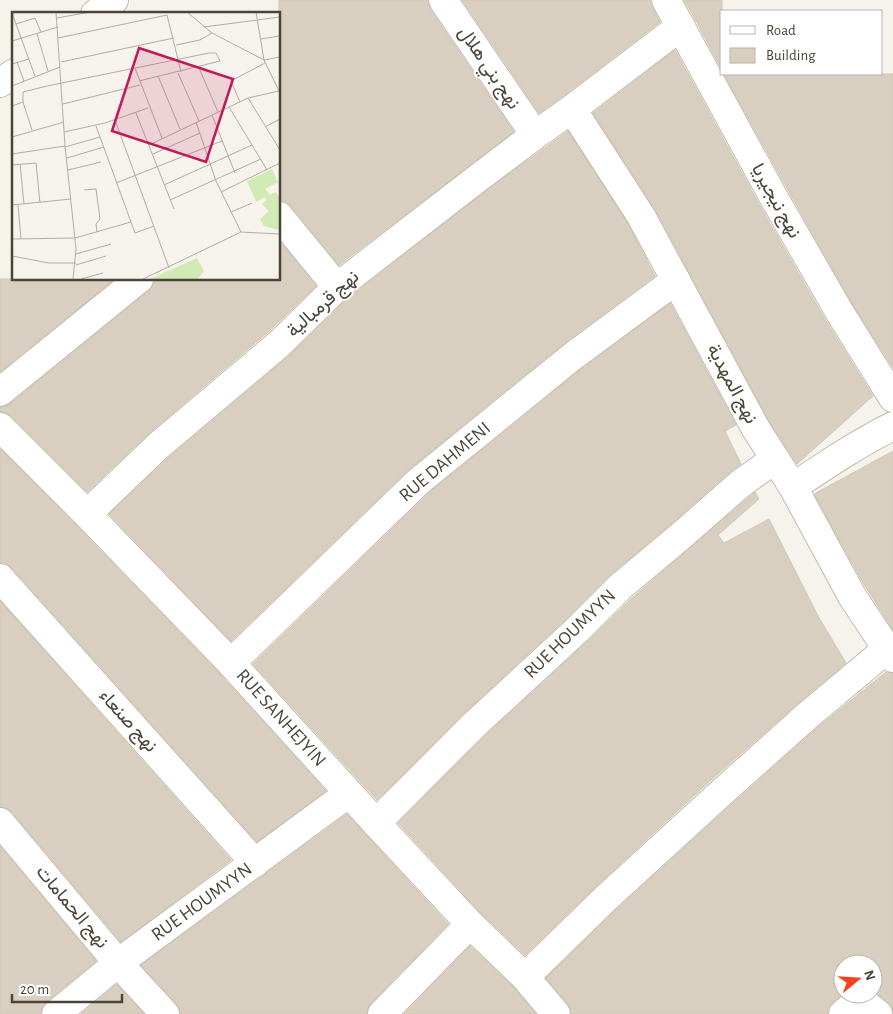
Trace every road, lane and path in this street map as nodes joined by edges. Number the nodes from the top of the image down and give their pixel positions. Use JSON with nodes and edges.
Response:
{"nodes":[{"id":1,"x":114,"y":0,"type":"edge"},
{"id":2,"x":118,"y":0,"type":"edge"},
{"id":3,"x":443,"y":0,"type":"edge"},
{"id":4,"x":666,"y":0,"type":"edge"},
{"id":5,"x":98,"y":12,"type":"edge"},
{"id":6,"x":127,"y":12,"type":"edge"},
{"id":7,"x":681,"y":26,"type":"junction"},
{"id":8,"x":12,"y":74,"type":"edge"},
{"id":9,"x":0,"y":83,"type":"edge"},
{"id":10,"x":572,"y":110,"type":"junction"},
{"id":11,"x":535,"y":135,"type":"junction"},
{"id":12,"x":280,"y":217,"type":"edge"},
{"id":13,"x":138,"y":280,"type":"edge"},
{"id":14,"x":676,"y":280,"type":"junction"},
{"id":15,"x":337,"y":287,"type":"junction"},
{"id":16,"x":0,"y":392,"type":"edge"},
{"id":17,"x":893,"y":398,"type":"edge"},
{"id":18,"x":893,"y":426,"type":"edge"},
{"id":19,"x":0,"y":427,"type":"edge"},
{"id":20,"x":775,"y":459,"type":"junction"},
{"id":21,"x":793,"y":487,"type":"junction"},
{"id":22,"x":87,"y":514,"type":"junction"},
{"id":23,"x":0,"y":578,"type":"edge"},
{"id":24,"x":890,"y":653,"type":"edge"},
{"id":25,"x":231,"y":663,"type":"junction"},
{"id":26,"x":349,"y":793,"type":"junction"},
{"id":27,"x":0,"y":822,"type":"edge"},
{"id":28,"x":376,"y":823,"type":"junction"},
{"id":29,"x":255,"y":863,"type":"junction"},
{"id":30,"x":470,"y":924,"type":"junction"},
{"id":31,"x":118,"y":963,"type":"junction"},
{"id":32,"x":525,"y":977,"type":"junction"},
{"id":33,"x":56,"y":1014,"type":"edge"},
{"id":34,"x":165,"y":1014,"type":"edge"},
{"id":35,"x":382,"y":1014,"type":"edge"},
{"id":36,"x":556,"y":1014,"type":"edge"},
{"id":37,"x":844,"y":1014,"type":"edge"},
{"id":38,"x":878,"y":1014,"type":"edge"}],
"edges":[{"from":1,"to":5,"type":"street"},
{"from":2,"to":6,"type":"street"},
{"from":3,"to":11,"type":"street","name":"نهج بني هلال"},
{"from":4,"to":7,"type":"street","name":"نهج نيجيريا"},
{"from":7,"to":10,"type":"street","name":"نهج قرمبالية"},
{"from":7,"to":17,"type":"street","name":"نهج نيجيريا"},
{"from":8,"to":9,"type":"street"},
{"from":10,"to":11,"type":"street","name":"نهج قرمبالية"},
{"from":10,"to":14,"type":"street","name":"نهج المهدية"},
{"from":11,"to":15,"type":"street","name":"نهج قرمبالية"},
{"from":12,"to":15,"type":"street"},
{"from":13,"to":16,"type":"street"},
{"from":14,"to":20,"type":"street","name":"نهج المهدية"},
{"from":14,"to":25,"type":"street","name":"RUE DAHMENI"},
{"from":15,"to":22,"type":"street","name":"نهج قرمبالية"},
{"from":18,"to":21,"type":"street"},
{"from":19,"to":22,"type":"street","name":"RUE SANHEJYIN"},
{"from":20,"to":21,"type":"street","name":"نهج المهدية"},
{"from":20,"to":28,"type":"street","name":"RUE HOUMYYN"},
{"from":21,"to":24,"type":"street","name":"نهج المهدية"},
{"from":22,"to":25,"type":"street","name":"RUE SANHEJYIN"},
{"from":23,"to":29,"type":"street","name":"نهج صنعاء"},
{"from":24,"to":32,"type":"street"},
{"from":25,"to":26,"type":"street","name":"RUE SANHEJYIN"},
{"from":26,"to":28,"type":"street","name":"RUE SANHEJYIN"},
{"from":26,"to":29,"type":"street","name":"RUE HOUMYYN"},
{"from":27,"to":31,"type":"street","name":"نهج الحمامات"},
{"from":28,"to":30,"type":"street","name":"RUE SANHEJYIN"},
{"from":29,"to":31,"type":"street","name":"RUE HOUMYYN"},
{"from":30,"to":32,"type":"street","name":"RUE SANHEJYIN"},
{"from":30,"to":35,"type":"street"},
{"from":31,"to":33,"type":"street","name":"RUE HOUMYYN"},
{"from":31,"to":34,"type":"street","name":"نهج الحمامات"},
{"from":32,"to":36,"type":"street","name":"RUE SANHEJYIN"},
{"from":37,"to":38,"type":"street"}]}
